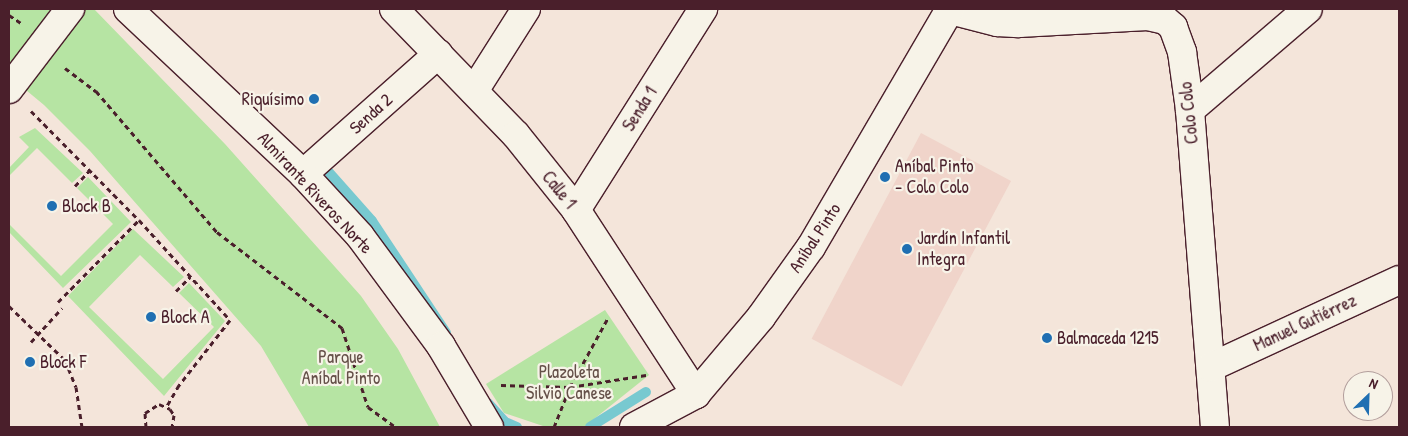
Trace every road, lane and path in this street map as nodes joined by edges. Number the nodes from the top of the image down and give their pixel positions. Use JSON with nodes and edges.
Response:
{"nodes":[{"id":1,"x":70,"y":9,"type":"edge"},
{"id":2,"x":128,"y":9,"type":"edge"},
{"id":3,"x":394,"y":9,"type":"edge"},
{"id":4,"x":526,"y":9,"type":"edge"},
{"id":5,"x":703,"y":9,"type":"edge"},
{"id":6,"x":950,"y":9,"type":"edge"},
{"id":7,"x":1308,"y":9,"type":"edge"},
{"id":8,"x":9,"y":15,"type":"edge"},
{"id":9,"x":44,"y":43,"type":"junction"},
{"id":10,"x":438,"y":54,"type":"junction"},
{"id":11,"x":9,"y":89,"type":"edge"},
{"id":12,"x":474,"y":91,"type":"junction"},
{"id":13,"x":1190,"y":110,"type":"junction"},
{"id":14,"x":90,"y":170,"type":"junction"},
{"id":15,"x":304,"y":174,"type":"junction"},
{"id":16,"x":75,"y":186,"type":"dead end"},
{"id":17,"x":576,"y":210,"type":"junction"},
{"id":18,"x":139,"y":220,"type":"junction"},
{"id":19,"x":190,"y":277,"type":"junction"},
{"id":20,"x":1399,"y":280,"type":"edge"},
{"id":21,"x":625,"y":286,"type":"junction"},
{"id":22,"x":176,"y":291,"type":"dead end"},
{"id":23,"x":58,"y":302,"type":"dead end"},
{"id":24,"x":9,"y":306,"type":"edge"},
{"id":25,"x":62,"y":308,"type":"dead end"},
{"id":26,"x":38,"y":334,"type":"junction"},
{"id":27,"x":31,"y":342,"type":"dead end"},
{"id":28,"x":1211,"y":366,"type":"junction"},
{"id":29,"x":494,"y":385,"type":"dead end"},
{"id":30,"x":570,"y":387,"type":"junction"},
{"id":31,"x":692,"y":388,"type":"junction"},
{"id":32,"x":167,"y":406,"type":"junction"},
{"id":33,"x":82,"y":427,"type":"edge"},
{"id":34,"x":146,"y":427,"type":"edge"},
{"id":35,"x":172,"y":427,"type":"edge"},
{"id":36,"x":396,"y":427,"type":"edge"},
{"id":37,"x":489,"y":427,"type":"edge"},
{"id":38,"x":554,"y":427,"type":"edge"},
{"id":39,"x":634,"y":427,"type":"edge"},
{"id":40,"x":1215,"y":427,"type":"edge"}],
"edges":[{"from":1,"to":9,"type":"street"},
{"from":2,"to":15,"type":"street","name":"Almirante Riveros Norte"},
{"from":3,"to":10,"type":"street","name":"Calle 1"},
{"from":4,"to":12,"type":"street"},
{"from":5,"to":17,"type":"street","name":"Senda 1"},
{"from":6,"to":13,"type":"street","name":"Colo Colo"},
{"from":6,"to":31,"type":"street","name":"Aníbal Pinto"},
{"from":7,"to":13,"type":"street"},
{"from":8,"to":9,"type":"path"},
{"from":9,"to":11,"type":"street"},
{"from":9,"to":36,"type":"path"},
{"from":10,"to":12,"type":"street","name":"Calle 1"},
{"from":10,"to":15,"type":"street","name":"Senda 2"},
{"from":11,"to":14,"type":"path"},
{"from":12,"to":17,"type":"street","name":"Calle 1"},
{"from":13,"to":28,"type":"street","name":"Colo Colo"},
{"from":14,"to":16,"type":"path"},
{"from":14,"to":18,"type":"path"},
{"from":15,"to":37,"type":"street","name":"Almirante Riveros Norte"},
{"from":17,"to":21,"type":"street","name":"Calle 1"},
{"from":18,"to":19,"type":"path"},
{"from":18,"to":23,"type":"path"},
{"from":19,"to":22,"type":"path"},
{"from":19,"to":32,"type":"path"},
{"from":20,"to":28,"type":"street","name":"Manuel Gutiérrez"},
{"from":21,"to":30,"type":"path"},
{"from":21,"to":31,"type":"street","name":"Calle 1"},
{"from":24,"to":26,"type":"path"},
{"from":25,"to":26,"type":"path"},
{"from":26,"to":27,"type":"path"},
{"from":26,"to":33,"type":"path"},
{"from":28,"to":40,"type":"street","name":"Colo Colo"},
{"from":29,"to":30,"type":"path"},
{"from":30,"to":31,"type":"path"},
{"from":30,"to":38,"type":"path"},
{"from":31,"to":39,"type":"street","name":"Aníbal Pinto"},
{"from":32,"to":34,"type":"path"},
{"from":32,"to":35,"type":"path"}]}
